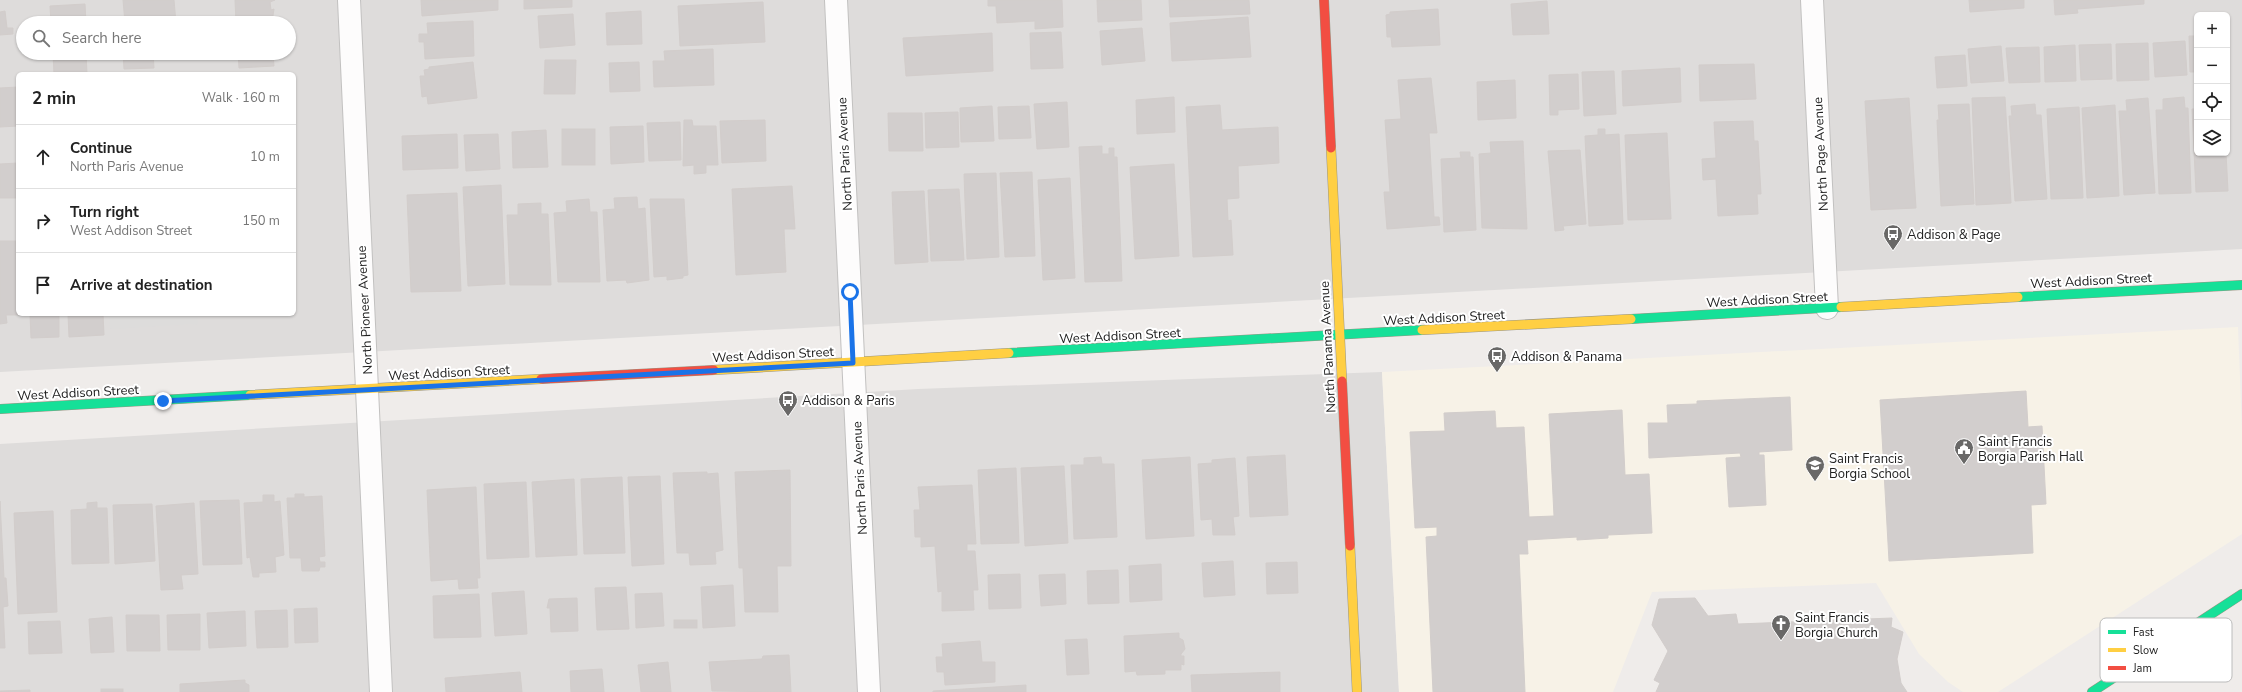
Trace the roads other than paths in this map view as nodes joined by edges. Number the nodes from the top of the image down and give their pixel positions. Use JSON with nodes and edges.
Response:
{"nodes":[{"id":1,"x":350,"y":0,"type":"edge"},
{"id":2,"x":836,"y":0,"type":"edge"},
{"id":3,"x":1324,"y":0,"type":"edge"},
{"id":4,"x":1812,"y":0,"type":"edge"},
{"id":5,"x":2242,"y":285,"type":"edge"},
{"id":6,"x":1828,"y":308,"type":"junction"},
{"id":7,"x":1340,"y":336,"type":"junction"},
{"id":8,"x":853,"y":363,"type":"junction"},
{"id":9,"x":368,"y":390,"type":"junction"},
{"id":10,"x":0,"y":409,"type":"edge"},
{"id":11,"x":2242,"y":594,"type":"edge"},
{"id":12,"x":2205,"y":618,"type":"edge"},
{"id":13,"x":2107,"y":682,"type":"edge"},
{"id":14,"x":381,"y":692,"type":"edge"},
{"id":15,"x":869,"y":692,"type":"edge"},
{"id":16,"x":1357,"y":692,"type":"edge"},
{"id":17,"x":2092,"y":692,"type":"edge"}],
"edges":[{"from":1,"to":9,"type":"street","name":"North Pioneer Avenue"},
{"from":2,"to":8,"type":"street","name":"North Paris Avenue"},
{"from":3,"to":7,"type":"street","name":"North Panama Avenue"},
{"from":4,"to":6,"type":"street","name":"North Page Avenue"},
{"from":5,"to":6,"type":"street","name":"West Addison Street"},
{"from":6,"to":7,"type":"street","name":"West Addison Street"},
{"from":7,"to":8,"type":"street","name":"West Addison Street"},
{"from":7,"to":16,"type":"street","name":"North Panama Avenue"},
{"from":8,"to":9,"type":"street","name":"West Addison Street"},
{"from":8,"to":15,"type":"street","name":"North Paris Avenue"},
{"from":9,"to":10,"type":"street","name":"West Addison Street"},
{"from":9,"to":14,"type":"street","name":"North Pioneer Avenue"},
{"from":11,"to":12,"type":"street"},
{"from":13,"to":17,"type":"street"}]}
